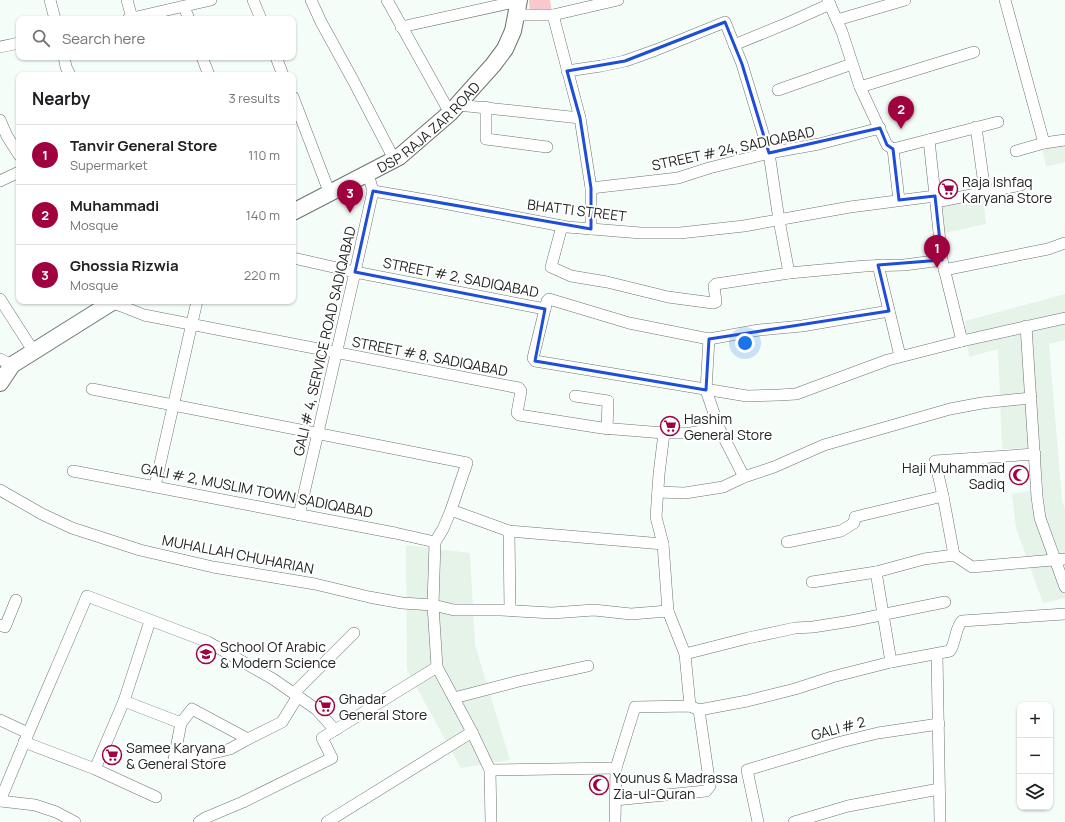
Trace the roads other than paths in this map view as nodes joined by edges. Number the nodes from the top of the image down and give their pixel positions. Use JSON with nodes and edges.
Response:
{"nodes":[{"id":1,"x":50,"y":0,"type":"edge"},
{"id":2,"x":128,"y":0,"type":"edge"},
{"id":3,"x":209,"y":0,"type":"edge"},
{"id":4,"x":253,"y":0,"type":"edge"},
{"id":5,"x":311,"y":0,"type":"edge"},
{"id":6,"x":387,"y":0,"type":"edge"},
{"id":7,"x":618,"y":0,"type":"edge"},
{"id":8,"x":905,"y":0,"type":"edge"},
{"id":9,"x":1005,"y":0,"type":"edge"},
{"id":10,"x":829,"y":2,"type":"edge"},
{"id":11,"x":518,"y":5,"type":"edge"},
{"id":12,"x":184,"y":7,"type":"junction"},
{"id":13,"x":553,"y":15,"type":"junction"},
{"id":14,"x":54,"y":16,"type":"edge"},
{"id":15,"x":130,"y":16,"type":"edge"},
{"id":16,"x":144,"y":16,"type":"edge"},
{"id":17,"x":188,"y":16,"type":"edge"},
{"id":18,"x":260,"y":16,"type":"edge"},
{"id":19,"x":837,"y":20,"type":"junction"},
{"id":20,"x":401,"y":27,"type":"junction"},
{"id":21,"x":16,"y":44,"type":"edge"},
{"id":22,"x":734,"y":45,"type":"junction"},
{"id":23,"x":0,"y":47,"type":"edge"},
{"id":24,"x":974,"y":52,"type":"dead end"},
{"id":25,"x":65,"y":60,"type":"edge"},
{"id":26,"x":203,"y":60,"type":"edge"},
{"id":27,"x":277,"y":60,"type":"edge"},
{"id":28,"x":852,"y":64,"type":"junction"},
{"id":29,"x":567,"y":71,"type":"junction"},
{"id":30,"x":68,"y":72,"type":"edge"},
{"id":31,"x":208,"y":72,"type":"edge"},
{"id":32,"x":282,"y":72,"type":"edge"},
{"id":33,"x":860,"y":87,"type":"junction"},
{"id":34,"x":778,"y":90,"type":"dead end"},
{"id":35,"x":296,"y":106,"type":"edge"},
{"id":36,"x":486,"y":107,"type":"junction"},
{"id":37,"x":454,"y":109,"type":"junction"},
{"id":38,"x":580,"y":118,"type":"junction"},
{"id":39,"x":0,"y":120,"type":"edge"},
{"id":40,"x":998,"y":122,"type":"dead end"},
{"id":41,"x":976,"y":127,"type":"junction"},
{"id":42,"x":880,"y":128,"type":"junction"},
{"id":43,"x":930,"y":140,"type":"junction"},
{"id":44,"x":1065,"y":140,"type":"edge"},
{"id":45,"x":1044,"y":143,"type":"junction"},
{"id":46,"x":547,"y":147,"type":"dead end"},
{"id":47,"x":893,"y":149,"type":"junction"},
{"id":48,"x":16,"y":150,"type":"edge"},
{"id":49,"x":1016,"y":151,"type":"dead end"},
{"id":50,"x":769,"y":154,"type":"junction"},
{"id":51,"x":394,"y":159,"type":"junction"},
{"id":52,"x":16,"y":173,"type":"edge"},
{"id":53,"x":368,"y":174,"type":"junction"},
{"id":54,"x":0,"y":181,"type":"edge"},
{"id":55,"x":1022,"y":185,"type":"dead end"},
{"id":56,"x":591,"y":188,"type":"junction"},
{"id":57,"x":373,"y":191,"type":"junction"},
{"id":58,"x":986,"y":192,"type":"junction"},
{"id":59,"x":330,"y":194,"type":"junction"},
{"id":60,"x":936,"y":199,"type":"junction"},
{"id":61,"x":899,"y":200,"type":"junction"},
{"id":62,"x":296,"y":211,"type":"edge"},
{"id":63,"x":779,"y":220,"type":"junction"},
{"id":64,"x":562,"y":226,"type":"junction"},
{"id":65,"x":591,"y":229,"type":"junction"},
{"id":66,"x":1065,"y":243,"type":"edge"},
{"id":67,"x":296,"y":259,"type":"edge"},
{"id":68,"x":943,"y":265,"type":"junction"},
{"id":69,"x":878,"y":266,"type":"junction"},
{"id":70,"x":356,"y":272,"type":"junction"},
{"id":71,"x":789,"y":273,"type":"junction"},
{"id":72,"x":0,"y":299,"type":"edge"},
{"id":73,"x":107,"y":304,"type":"edge"},
{"id":74,"x":115,"y":304,"type":"edge"},
{"id":75,"x":196,"y":304,"type":"edge"},
{"id":76,"x":545,"y":309,"type":"junction"},
{"id":77,"x":889,"y":311,"type":"junction"},
{"id":78,"x":1065,"y":318,"type":"edge"},
{"id":79,"x":192,"y":325,"type":"junction"},
{"id":80,"x":1026,"y":326,"type":"junction"},
{"id":81,"x":709,"y":339,"type":"junction"},
{"id":82,"x":962,"y":341,"type":"junction"},
{"id":83,"x":34,"y":352,"type":"junction"},
{"id":84,"x":336,"y":353,"type":"junction"},
{"id":85,"x":900,"y":356,"type":"junction"},
{"id":86,"x":6,"y":362,"type":"edge"},
{"id":87,"x":0,"y":383,"type":"edge"},
{"id":88,"x":92,"y":390,"type":"dead end"},
{"id":89,"x":706,"y":390,"type":"junction"},
{"id":90,"x":575,"y":396,"type":"dead end"},
{"id":91,"x":1031,"y":398,"type":"junction"},
{"id":92,"x":174,"y":405,"type":"junction"},
{"id":93,"x":719,"y":428,"type":"junction"},
{"id":94,"x":608,"y":429,"type":"junction"},
{"id":95,"x":664,"y":433,"type":"junction"},
{"id":96,"x":319,"y":434,"type":"junction"},
{"id":97,"x":1035,"y":454,"type":"junction"},
{"id":98,"x":72,"y":470,"type":"dead end"},
{"id":99,"x":744,"y":477,"type":"junction"},
{"id":100,"x":155,"y":486,"type":"junction"},
{"id":101,"x":0,"y":490,"type":"edge"},
{"id":102,"x":658,"y":492,"type":"junction"},
{"id":103,"x":942,"y":496,"type":"junction"},
{"id":104,"x":451,"y":510,"type":"junction"},
{"id":105,"x":299,"y":515,"type":"junction"},
{"id":106,"x":509,"y":531,"type":"junction"},
{"id":107,"x":435,"y":542,"type":"junction"},
{"id":108,"x":787,"y":542,"type":"dead end"},
{"id":109,"x":663,"y":544,"type":"junction"},
{"id":110,"x":954,"y":555,"type":"junction"},
{"id":111,"x":1060,"y":560,"type":"edge"},
{"id":112,"x":876,"y":572,"type":"junction"},
{"id":113,"x":812,"y":582,"type":"dead end"},
{"id":114,"x":1065,"y":587,"type":"edge"},
{"id":115,"x":16,"y":600,"type":"dead end"},
{"id":116,"x":945,"y":602,"type":"dead end"},
{"id":117,"x":433,"y":605,"type":"junction"},
{"id":118,"x":510,"y":610,"type":"junction"},
{"id":119,"x":668,"y":611,"type":"junction"},
{"id":120,"x":1065,"y":614,"type":"edge"},
{"id":121,"x":882,"y":615,"type":"junction"},
{"id":122,"x":150,"y":621,"type":"junction"},
{"id":123,"x":0,"y":625,"type":"edge"},
{"id":124,"x":354,"y":633,"type":"dead end"},
{"id":125,"x":685,"y":654,"type":"junction"},
{"id":126,"x":937,"y":654,"type":"junction"},
{"id":127,"x":891,"y":662,"type":"junction"},
{"id":128,"x":588,"y":666,"type":"dead end"},
{"id":129,"x":437,"y":667,"type":"junction"},
{"id":130,"x":296,"y":695,"type":"junction"},
{"id":131,"x":454,"y":698,"type":"junction"},
{"id":132,"x":124,"y":701,"type":"junction"},
{"id":133,"x":695,"y":708,"type":"junction"},
{"id":134,"x":0,"y":720,"type":"edge"},
{"id":135,"x":181,"y":723,"type":"junction"},
{"id":136,"x":939,"y":724,"type":"junction"},
{"id":137,"x":335,"y":730,"type":"junction"},
{"id":138,"x":472,"y":732,"type":"junction"},
{"id":139,"x":26,"y":737,"type":"junction"},
{"id":140,"x":248,"y":739,"type":"junction"},
{"id":141,"x":616,"y":768,"type":"junction"},
{"id":142,"x":95,"y":770,"type":"junction"},
{"id":143,"x":490,"y":770,"type":"junction"},
{"id":144,"x":939,"y":789,"type":"junction"},
{"id":145,"x":156,"y":797,"type":"dead end"},
{"id":146,"x":615,"y":800,"type":"junction"},
{"id":147,"x":0,"y":801,"type":"edge"},
{"id":148,"x":75,"y":822,"type":"edge"},
{"id":149,"x":199,"y":822,"type":"edge"},
{"id":150,"x":327,"y":822,"type":"edge"},
{"id":151,"x":490,"y":822,"type":"edge"},
{"id":152,"x":615,"y":822,"type":"edge"},
{"id":153,"x":758,"y":822,"type":"edge"},
{"id":154,"x":794,"y":822,"type":"edge"},
{"id":155,"x":940,"y":822,"type":"edge"}],
"edges":[{"from":1,"to":14,"type":"street"},
{"from":2,"to":15,"type":"street"},
{"from":3,"to":12,"type":"street"},
{"from":4,"to":18,"type":"street"},
{"from":5,"to":51,"type":"street"},
{"from":6,"to":20,"type":"street"},
{"from":7,"to":13,"type":"street"},
{"from":8,"to":19,"type":"street"},
{"from":9,"to":45,"type":"street"},
{"from":10,"to":19,"type":"street"},
{"from":10,"to":22,"type":"street"},
{"from":11,"to":13,"type":"street"},
{"from":11,"to":20,"type":"street"},
{"from":11,"to":37,"type":"street","name":"DSP RAJA ZAR ROAD"},
{"from":12,"to":16,"type":"street"},
{"from":12,"to":17,"type":"street"},
{"from":13,"to":29,"type":"street"},
{"from":19,"to":28,"type":"street"},
{"from":20,"to":37,"type":"street"},
{"from":21,"to":23,"type":"street"},
{"from":22,"to":29,"type":"street"},
{"from":22,"to":50,"type":"street"},
{"from":24,"to":33,"type":"street"},
{"from":25,"to":30,"type":"street"},
{"from":26,"to":31,"type":"street"},
{"from":27,"to":32,"type":"street"},
{"from":28,"to":33,"type":"street"},
{"from":28,"to":34,"type":"street"},
{"from":29,"to":38,"type":"street"},
{"from":33,"to":42,"type":"street"},
{"from":35,"to":59,"type":"street"},
{"from":36,"to":37,"type":"street"},
{"from":36,"to":38,"type":"street"},
{"from":36,"to":46,"type":"street"},
{"from":37,"to":51,"type":"street","name":"DSP RAJA ZAR ROAD"},
{"from":38,"to":56,"type":"street"},
{"from":39,"to":48,"type":"street"},
{"from":40,"to":41,"type":"street"},
{"from":41,"to":43,"type":"street"},
{"from":41,"to":58,"type":"street"},
{"from":42,"to":47,"type":"street"},
{"from":42,"to":50,"type":"street","name":"STREET # 24, SADIQABAD"},
{"from":43,"to":47,"type":"street"},
{"from":43,"to":60,"type":"street"},
{"from":44,"to":45,"type":"street"},
{"from":45,"to":49,"type":"street"},
{"from":47,"to":61,"type":"street"},
{"from":50,"to":56,"type":"street","name":"STREET # 24, SADIQABAD"},
{"from":50,"to":63,"type":"street"},
{"from":51,"to":53,"type":"street","name":"DSP RAJA ZAR ROAD"},
{"from":52,"to":54,"type":"street"},
{"from":53,"to":57,"type":"street","name":"GALI # 4, SERVICE ROAD SADIQABAD"},
{"from":53,"to":59,"type":"street","name":"DSP RAJA ZAR ROAD"},
{"from":55,"to":58,"type":"street","name":"BHATTI STREET"},
{"from":56,"to":65,"type":"street"},
{"from":57,"to":64,"type":"street","name":"BHATTI STREET"},
{"from":57,"to":70,"type":"street","name":"GALI # 4, SERVICE ROAD SADIQABAD"},
{"from":58,"to":60,"type":"street","name":"BHATTI STREET"},
{"from":59,"to":62,"type":"street","name":"DSP RAJA ZAR ROAD"},
{"from":60,"to":61,"type":"street","name":"BHATTI STREET"},
{"from":60,"to":68,"type":"street"},
{"from":61,"to":63,"type":"street","name":"BHATTI STREET"},
{"from":63,"to":65,"type":"street","name":"BHATTI STREET"},
{"from":63,"to":71,"type":"street"},
{"from":64,"to":65,"type":"street","name":"BHATTI STREET"},
{"from":64,"to":71,"type":"street"},
{"from":66,"to":68,"type":"street"},
{"from":67,"to":70,"type":"street","name":"STREET # 2, SADIQABAD"},
{"from":68,"to":69,"type":"street"},
{"from":68,"to":82,"type":"street"},
{"from":69,"to":71,"type":"street"},
{"from":69,"to":77,"type":"street"},
{"from":70,"to":76,"type":"street","name":"STREET # 2, SADIQABAD"},
{"from":70,"to":84,"type":"street","name":"GALI # 4, SERVICE ROAD SADIQABAD"},
{"from":72,"to":83,"type":"street"},
{"from":73,"to":83,"type":"street"},
{"from":74,"to":79,"type":"street","name":"STREET # 8, SADIQABAD"},
{"from":75,"to":79,"type":"street"},
{"from":76,"to":81,"type":"street","name":"STREET # 2, SADIQABAD"},
{"from":76,"to":89,"type":"street"},
{"from":77,"to":81,"type":"street"},
{"from":77,"to":85,"type":"street"},
{"from":78,"to":80,"type":"street"},
{"from":79,"to":84,"type":"street","name":"STREET # 8, SADIQABAD"},
{"from":79,"to":92,"type":"street"},
{"from":80,"to":82,"type":"street"},
{"from":80,"to":91,"type":"street"},
{"from":81,"to":89,"type":"street"},
{"from":82,"to":85,"type":"street"},
{"from":83,"to":86,"type":"street"},
{"from":84,"to":94,"type":"street","name":"STREET # 8, SADIQABAD"},
{"from":84,"to":96,"type":"street","name":"GALI # 4, SERVICE ROAD SADIQABAD"},
{"from":85,"to":89,"type":"street"},
{"from":86,"to":87,"type":"street"},
{"from":88,"to":92,"type":"street"},
{"from":89,"to":93,"type":"street"},
{"from":90,"to":94,"type":"street"},
{"from":91,"to":97,"type":"street"},
{"from":91,"to":99,"type":"street"},
{"from":92,"to":96,"type":"street"},
{"from":92,"to":100,"type":"street"},
{"from":93,"to":95,"type":"street","name":"STREET # 8, SADIQABAD"},
{"from":93,"to":99,"type":"street"},
{"from":94,"to":95,"type":"street","name":"STREET # 8, SADIQABAD"},
{"from":95,"to":102,"type":"street"},
{"from":96,"to":104,"type":"street"},
{"from":96,"to":105,"type":"street","name":"GALI # 4, SERVICE ROAD SADIQABAD"},
{"from":97,"to":103,"type":"street"},
{"from":97,"to":111,"type":"street"},
{"from":98,"to":100,"type":"street","name":"GALI # 2, MUSLIM TOWN SADIQABAD"},
{"from":99,"to":102,"type":"street"},
{"from":100,"to":105,"type":"street","name":"GALI # 2, MUSLIM TOWN SADIQABAD"},
{"from":101,"to":117,"type":"street","name":"MUHALLAH CHUHARIAN"},
{"from":102,"to":109,"type":"street"},
{"from":103,"to":108,"type":"street"},
{"from":103,"to":110,"type":"street"},
{"from":104,"to":106,"type":"street"},
{"from":104,"to":107,"type":"street"},
{"from":105,"to":107,"type":"street","name":"GALI # 2, MUSLIM TOWN SADIQABAD"},
{"from":106,"to":109,"type":"street"},
{"from":106,"to":118,"type":"street"},
{"from":107,"to":117,"type":"street"},
{"from":109,"to":119,"type":"street"},
{"from":110,"to":111,"type":"street"},
{"from":110,"to":112,"type":"street"},
{"from":111,"to":114,"type":"street"},
{"from":112,"to":113,"type":"street"},
{"from":112,"to":121,"type":"street"},
{"from":115,"to":123,"type":"street"},
{"from":116,"to":121,"type":"street"},
{"from":117,"to":118,"type":"street","name":"MUHALLAH CHUHARIAN"},
{"from":117,"to":129,"type":"street"},
{"from":118,"to":119,"type":"street","name":"MUHALLAH CHUHARIAN"},
{"from":119,"to":125,"type":"street"},
{"from":120,"to":126,"type":"street"},
{"from":121,"to":125,"type":"street"},
{"from":121,"to":127,"type":"street"},
{"from":122,"to":130,"type":"street"},
{"from":122,"to":132,"type":"street"},
{"from":122,"to":139,"type":"street"},
{"from":124,"to":130,"type":"street"},
{"from":125,"to":133,"type":"street"},
{"from":126,"to":127,"type":"street"},
{"from":126,"to":136,"type":"street"},
{"from":127,"to":133,"type":"street"},
{"from":128,"to":131,"type":"street"},
{"from":129,"to":131,"type":"street"},
{"from":129,"to":137,"type":"street"},
{"from":130,"to":137,"type":"street"},
{"from":130,"to":140,"type":"street"},
{"from":131,"to":138,"type":"street"},
{"from":132,"to":135,"type":"street"},
{"from":132,"to":142,"type":"street"},
{"from":133,"to":141,"type":"street"},
{"from":133,"to":146,"type":"street"},
{"from":134,"to":139,"type":"street"},
{"from":135,"to":140,"type":"street"},
{"from":135,"to":140,"type":"street"},
{"from":136,"to":144,"type":"street"},
{"from":136,"to":153,"type":"street","name":"GALI # 2"},
{"from":137,"to":149,"type":"street"},
{"from":138,"to":143,"type":"street"},
{"from":138,"to":150,"type":"street"},
{"from":139,"to":142,"type":"street"},
{"from":139,"to":147,"type":"street"},
{"from":141,"to":143,"type":"street"},
{"from":141,"to":146,"type":"street"},
{"from":142,"to":145,"type":"street"},
{"from":143,"to":151,"type":"street"},
{"from":144,"to":154,"type":"street"},
{"from":144,"to":155,"type":"street"},
{"from":146,"to":152,"type":"street"},
{"from":147,"to":148,"type":"street"}]}
